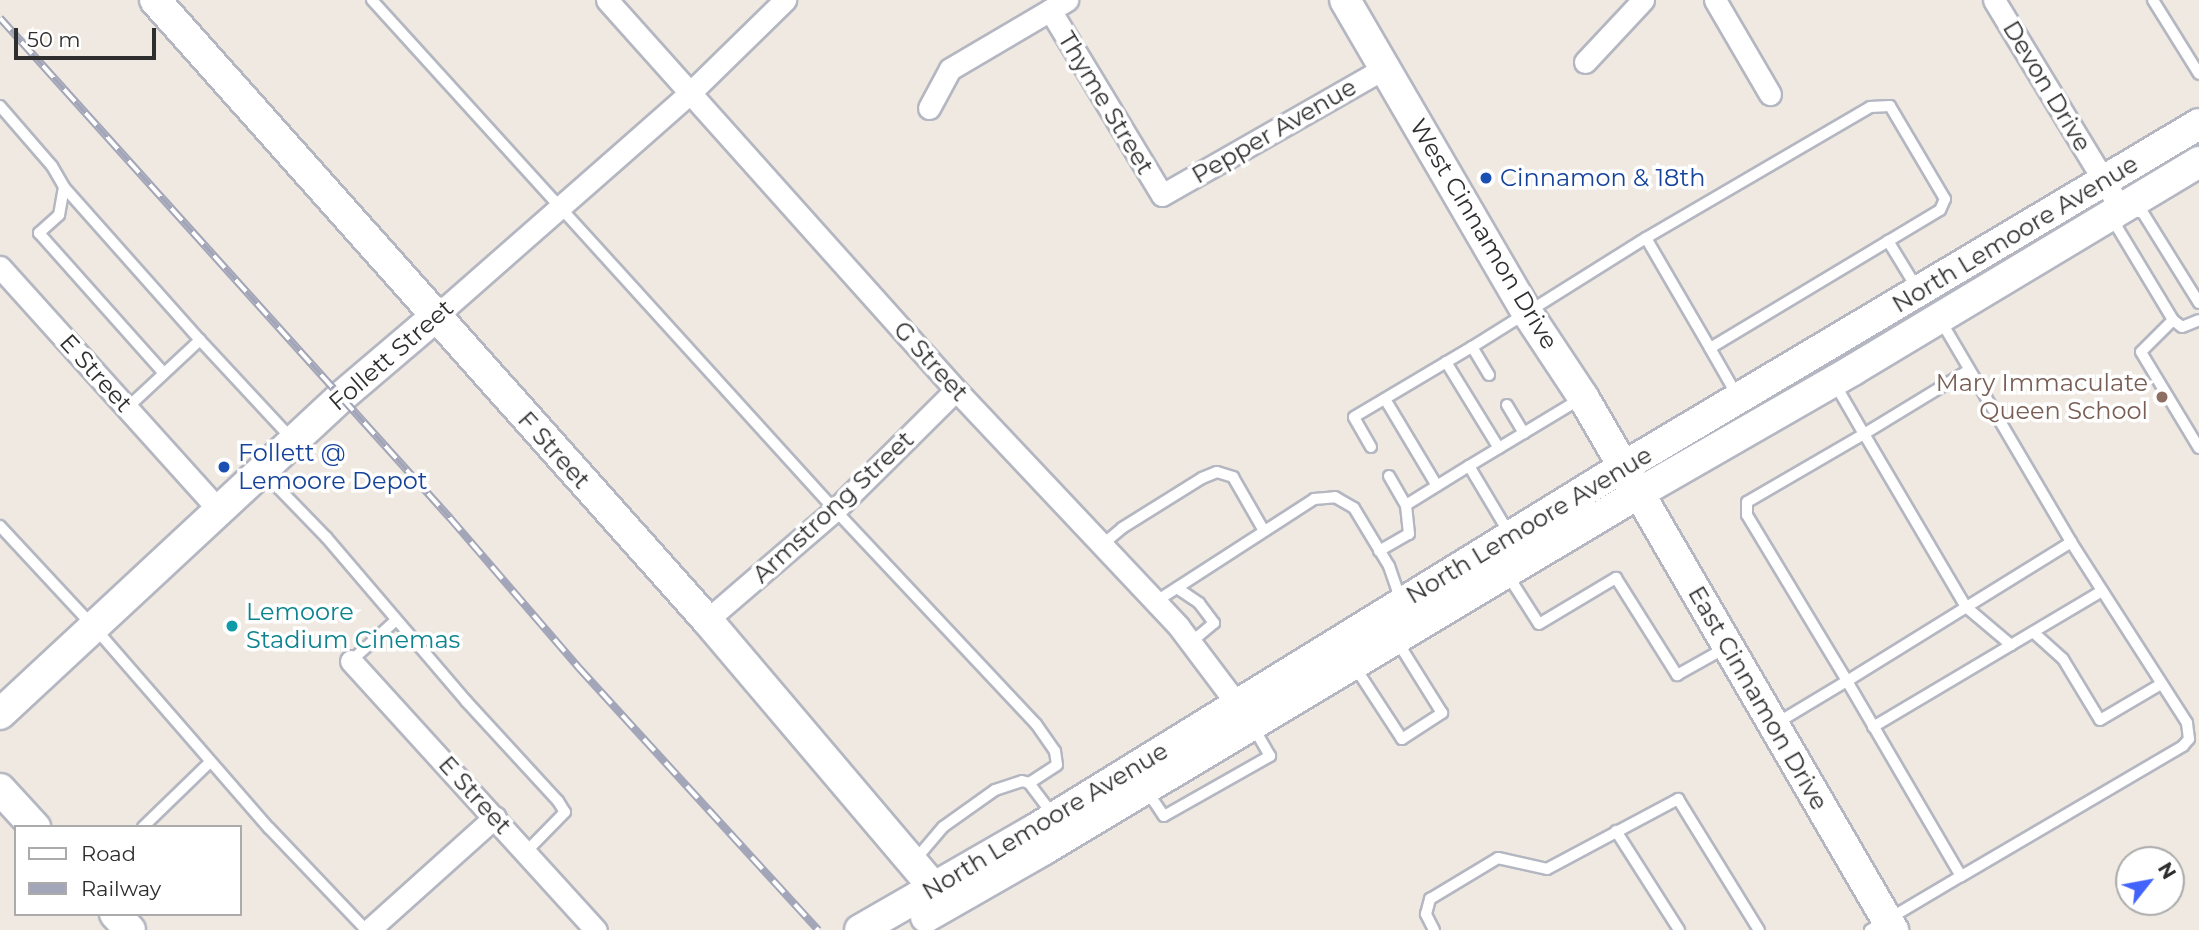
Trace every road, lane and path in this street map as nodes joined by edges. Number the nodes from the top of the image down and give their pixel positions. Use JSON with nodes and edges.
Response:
{"nodes":[{"id":1,"x":372,"y":0,"type":"edge"},
{"id":2,"x":607,"y":0,"type":"edge"},
{"id":3,"x":785,"y":0,"type":"edge"},
{"id":4,"x":1345,"y":0,"type":"edge"},
{"id":5,"x":1643,"y":0,"type":"edge"},
{"id":6,"x":1714,"y":0,"type":"edge"},
{"id":7,"x":1994,"y":0,"type":"edge"},
{"id":8,"x":2153,"y":0,"type":"edge"},
{"id":9,"x":162,"y":3,"type":"edge"},
{"id":10,"x":1058,"y":5,"type":"edge"},
{"id":11,"x":1585,"y":62,"type":"dead end"},
{"id":12,"x":1385,"y":68,"type":"junction"},
{"id":13,"x":2199,"y":74,"type":"edge"},
{"id":14,"x":691,"y":92,"type":"junction"},
{"id":15,"x":1770,"y":94,"type":"dead end"},
{"id":16,"x":0,"y":106,"type":"edge"},
{"id":17,"x":929,"y":107,"type":"dead end"},
{"id":18,"x":2199,"y":124,"type":"edge"},
{"id":19,"x":2199,"y":162,"type":"edge"},
{"id":20,"x":2104,"y":181,"type":"junction"},
{"id":21,"x":64,"y":187,"type":"junction"},
{"id":22,"x":1162,"y":195,"type":"joint"},
{"id":23,"x":561,"y":207,"type":"junction"},
{"id":24,"x":2121,"y":209,"type":"junction"},
{"id":25,"x":1646,"y":238,"type":"junction"},
{"id":26,"x":1888,"y":241,"type":"junction"},
{"id":27,"x":0,"y":267,"type":"edge"},
{"id":28,"x":1919,"y":292,"type":"junction"},
{"id":29,"x":2199,"y":303,"type":"edge"},
{"id":30,"x":1528,"y":314,"type":"junction"},
{"id":31,"x":435,"y":317,"type":"junction"},
{"id":32,"x":1939,"y":318,"type":"junction"},
{"id":33,"x":2173,"y":320,"type":"junction"},
{"id":34,"x":2199,"y":320,"type":"edge"},
{"id":35,"x":200,"y":340,"type":"junction"},
{"id":36,"x":1472,"y":346,"type":"junction"},
{"id":37,"x":1710,"y":348,"type":"junction"},
{"id":38,"x":1446,"y":362,"type":"junction"},
{"id":39,"x":1969,"y":370,"type":"junction"},
{"id":40,"x":163,"y":372,"type":"junction"},
{"id":41,"x":1489,"y":375,"type":"dead end"},
{"id":42,"x":1834,"y":381,"type":"junction"},
{"id":43,"x":956,"y":390,"type":"junction"},
{"id":44,"x":1583,"y":397,"type":"junction"},
{"id":45,"x":1385,"y":399,"type":"junction"},
{"id":46,"x":1739,"y":399,"type":"junction"},
{"id":47,"x":1507,"y":405,"type":"dead end"},
{"id":48,"x":127,"y":408,"type":"junction"},
{"id":49,"x":1524,"y":433,"type":"junction"},
{"id":50,"x":1864,"y":434,"type":"junction"},
{"id":51,"x":294,"y":441,"type":"junction"},
{"id":52,"x":1371,"y":447,"type":"dead end"},
{"id":53,"x":1499,"y":448,"type":"junction"},
{"id":54,"x":2199,"y":448,"type":"edge"},
{"id":55,"x":1469,"y":466,"type":"junction"},
{"id":56,"x":1623,"y":467,"type":"junction"},
{"id":57,"x":262,"y":471,"type":"junction"},
{"id":58,"x":1390,"y":477,"type":"dead end"},
{"id":59,"x":1437,"y":486,"type":"junction"},
{"id":60,"x":1639,"y":494,"type":"junction"},
{"id":61,"x":1406,"y":505,"type":"junction"},
{"id":62,"x":835,"y":510,"type":"junction"},
{"id":63,"x":220,"y":511,"type":"junction"},
{"id":64,"x":0,"y":526,"type":"edge"},
{"id":65,"x":1264,"y":531,"type":"junction"},
{"id":66,"x":2071,"y":542,"type":"junction"},
{"id":67,"x":1102,"y":545,"type":"junction"},
{"id":68,"x":1380,"y":551,"type":"junction"},
{"id":69,"x":1501,"y":555,"type":"junction"},
{"id":70,"x":1177,"y":588,"type":"junction"},
{"id":71,"x":2102,"y":591,"type":"junction"},
{"id":72,"x":1155,"y":602,"type":"junction"},
{"id":73,"x":1966,"y":607,"type":"junction"},
{"id":74,"x":397,"y":620,"type":"junction"},
{"id":75,"x":707,"y":620,"type":"junction"},
{"id":76,"x":1399,"y":620,"type":"junction"},
{"id":77,"x":94,"y":627,"type":"junction"},
{"id":78,"x":2033,"y":632,"type":"junction"},
{"id":79,"x":1191,"y":642,"type":"junction"},
{"id":80,"x":2011,"y":645,"type":"junction"},
{"id":81,"x":1728,"y":647,"type":"junction"},
{"id":82,"x":1346,"y":652,"type":"junction"},
{"id":83,"x":351,"y":661,"type":"joint"},
{"id":84,"x":1847,"y":681,"type":"junction"},
{"id":85,"x":2161,"y":684,"type":"junction"},
{"id":86,"x":0,"y":714,"type":"edge"},
{"id":87,"x":1244,"y":714,"type":"junction"},
{"id":88,"x":1773,"y":725,"type":"junction"},
{"id":89,"x":1873,"y":727,"type":"junction"},
{"id":90,"x":2199,"y":732,"type":"edge"},
{"id":91,"x":2189,"y":738,"type":"junction"},
{"id":92,"x":210,"y":762,"type":"junction"},
{"id":93,"x":1138,"y":779,"type":"junction"},
{"id":94,"x":1029,"y":783,"type":"junction"},
{"id":95,"x":0,"y":789,"type":"edge"},
{"id":96,"x":495,"y":817,"type":"junction"},
{"id":97,"x":1054,"y":817,"type":"junction"},
{"id":98,"x":33,"y":825,"type":"edge"},
{"id":99,"x":146,"y":825,"type":"edge"},
{"id":100,"x":1616,"y":831,"type":"junction"},
{"id":101,"x":526,"y":852,"type":"junction"},
{"id":102,"x":913,"y":862,"type":"junction"},
{"id":103,"x":1961,"y":876,"type":"junction"},
{"id":104,"x":942,"y":897,"type":"junction"},
{"id":105,"x":117,"y":916,"type":"edge"},
{"id":106,"x":1883,"y":926,"type":"edge"},
{"id":107,"x":130,"y":930,"type":"edge"},
{"id":108,"x":367,"y":930,"type":"edge"},
{"id":109,"x":597,"y":930,"type":"edge"},
{"id":110,"x":860,"y":930,"type":"edge"},
{"id":111,"x":899,"y":930,"type":"edge"},
{"id":112,"x":1434,"y":930,"type":"edge"},
{"id":113,"x":1679,"y":930,"type":"edge"},
{"id":114,"x":1759,"y":930,"type":"edge"}],
"edges":[{"from":1,"to":23,"type":"lane"},
{"from":2,"to":14,"type":"street","name":"G Street"},
{"from":3,"to":14,"type":"street","name":"Follett Street"},
{"from":4,"to":12,"type":"main road","name":"West Cinnamon Drive"},
{"from":5,"to":11,"type":"street"},
{"from":6,"to":15,"type":"street"},
{"from":7,"to":20,"type":"street","name":"Devon Drive"},
{"from":8,"to":13,"type":"lane"},
{"from":9,"to":31,"type":"main road","name":"F Street"},
{"from":10,"to":17,"type":"street"},
{"from":10,"to":22,"type":"street","name":"Thyme Street"},
{"from":12,"to":22,"type":"street","name":"Pepper Avenue"},
{"from":12,"to":30,"type":"main road","name":"West Cinnamon Drive"},
{"from":14,"to":23,"type":"street","name":"Follett Street"},
{"from":14,"to":43,"type":"street","name":"G Street"},
{"from":16,"to":21,"type":"lane"},
{"from":18,"to":20,"type":"main road","name":"North Lemoore Avenue"},
{"from":19,"to":24,"type":"main road","name":"North Lemoore Avenue"},
{"from":20,"to":24,"type":"street","name":"Devon Drive"},
{"from":20,"to":28,"type":"main road","name":"North Lemoore Avenue"},
{"from":21,"to":35,"type":"lane"},
{"from":21,"to":40,"type":"lane"},
{"from":23,"to":31,"type":"street","name":"Follett Street"},
{"from":23,"to":62,"type":"lane"},
{"from":24,"to":29,"type":"lane"},
{"from":24,"to":32,"type":"main road","name":"North Lemoore Avenue"},
{"from":24,"to":33,"type":"lane"},
{"from":25,"to":26,"type":"lane"},
{"from":25,"to":30,"type":"lane"},
{"from":25,"to":37,"type":"lane"},
{"from":26,"to":28,"type":"lane"},
{"from":26,"to":37,"type":"lane"},
{"from":27,"to":48,"type":"street","name":"E Street"},
{"from":28,"to":46,"type":"main road","name":"North Lemoore Avenue"},
{"from":30,"to":36,"type":"lane"},
{"from":30,"to":44,"type":"main road","name":"West Cinnamon Drive"},
{"from":31,"to":51,"type":"main road","name":"Follett Street"},
{"from":31,"to":75,"type":"main road","name":"F Street"},
{"from":32,"to":39,"type":"lane"},
{"from":32,"to":42,"type":"main road","name":"North Lemoore Avenue"},
{"from":33,"to":34,"type":"lane"},
{"from":33,"to":54,"type":"lane"},
{"from":35,"to":40,"type":"lane"},
{"from":35,"to":51,"type":"lane"},
{"from":36,"to":38,"type":"lane"},
{"from":36,"to":41,"type":"lane"},
{"from":37,"to":46,"type":"lane"},
{"from":38,"to":45,"type":"lane"},
{"from":38,"to":53,"type":"lane"},
{"from":39,"to":50,"type":"lane"},
{"from":39,"to":66,"type":"lane"},
{"from":40,"to":48,"type":"lane"},
{"from":42,"to":50,"type":"lane"},
{"from":42,"to":60,"type":"main road","name":"North Lemoore Avenue"},
{"from":43,"to":62,"type":"street","name":"Armstrong Street"},
{"from":43,"to":67,"type":"street","name":"G Street"},
{"from":44,"to":49,"type":"lane"},
{"from":44,"to":56,"type":"main road","name":"West Cinnamon Drive"},
{"from":45,"to":52,"type":"lane"},
{"from":45,"to":59,"type":"lane"},
{"from":46,"to":56,"type":"main road","name":"North Lemoore Avenue"},
{"from":47,"to":49,"type":"lane"},
{"from":48,"to":63,"type":"street","name":"E Street"},
{"from":49,"to":53,"type":"lane"},
{"from":50,"to":73,"type":"lane"},
{"from":50,"to":84,"type":"lane"},
{"from":51,"to":57,"type":"main road","name":"Follett Street"},
{"from":53,"to":55,"type":"lane"},
{"from":55,"to":59,"type":"lane"},
{"from":55,"to":69,"type":"lane"},
{"from":56,"to":60,"type":"main road","name":"East Cinnamon Drive"},
{"from":56,"to":69,"type":"main road","name":"North Lemoore Avenue"},
{"from":57,"to":63,"type":"main road","name":"Follett Street"},
{"from":57,"to":74,"type":"lane"},
{"from":58,"to":61,"type":"lane"},
{"from":59,"to":61,"type":"lane"},
{"from":60,"to":69,"type":"main road","name":"North Lemoore Avenue"},
{"from":60,"to":81,"type":"main road","name":"East Cinnamon Drive"},
{"from":61,"to":68,"type":"lane"},
{"from":62,"to":75,"type":"street","name":"Armstrong Street"},
{"from":62,"to":94,"type":"lane"},
{"from":63,"to":77,"type":"main road","name":"Follett Street"},
{"from":64,"to":77,"type":"lane"},
{"from":65,"to":67,"type":"lane"},
{"from":65,"to":68,"type":"lane"},
{"from":65,"to":70,"type":"lane"},
{"from":66,"to":71,"type":"lane"},
{"from":66,"to":73,"type":"lane"},
{"from":67,"to":72,"type":"street","name":"G Street"},
{"from":68,"to":76,"type":"lane"},
{"from":69,"to":76,"type":"main road","name":"North Lemoore Avenue"},
{"from":69,"to":81,"type":"lane"},
{"from":70,"to":72,"type":"lane"},
{"from":70,"to":79,"type":"lane"},
{"from":71,"to":78,"type":"lane"},
{"from":71,"to":85,"type":"lane"},
{"from":72,"to":79,"type":"street","name":"G Street"},
{"from":73,"to":80,"type":"lane"},
{"from":73,"to":84,"type":"lane"},
{"from":74,"to":83,"type":"lane"},
{"from":74,"to":101,"type":"lane"},
{"from":75,"to":102,"type":"main road","name":"F Street"},
{"from":76,"to":82,"type":"main road","name":"North Lemoore Avenue"},
{"from":76,"to":82,"type":"lane"},
{"from":77,"to":86,"type":"main road","name":"Follett Street"},
{"from":77,"to":92,"type":"lane"},
{"from":78,"to":80,"type":"lane"},
{"from":78,"to":85,"type":"lane"},
{"from":79,"to":87,"type":"street","name":"G Street"},
{"from":80,"to":89,"type":"lane"},
{"from":81,"to":88,"type":"main road","name":"East Cinnamon Drive"},
{"from":82,"to":87,"type":"main road","name":"North Lemoore Avenue"},
{"from":83,"to":96,"type":"street","name":"E Street"},
{"from":84,"to":88,"type":"lane"},
{"from":84,"to":89,"type":"lane"},
{"from":85,"to":91,"type":"lane"},
{"from":87,"to":93,"type":"main road","name":"North Lemoore Avenue"},
{"from":87,"to":93,"type":"lane"},
{"from":88,"to":106,"type":"main road","name":"East Cinnamon Drive"},
{"from":89,"to":103,"type":"lane"},
{"from":90,"to":91,"type":"lane"},
{"from":91,"to":103,"type":"lane"},
{"from":92,"to":99,"type":"lane"},
{"from":92,"to":108,"type":"lane"},
{"from":93,"to":97,"type":"main road","name":"North Lemoore Avenue"},
{"from":93,"to":104,"type":"main road","name":"North Lemoore Avenue"},
{"from":94,"to":97,"type":"lane"},
{"from":94,"to":102,"type":"lane"},
{"from":95,"to":98,"type":"main road"},
{"from":96,"to":101,"type":"street","name":"E Street"},
{"from":96,"to":108,"type":"street"},
{"from":97,"to":104,"type":"main road","name":"North Lemoore Avenue"},
{"from":100,"to":112,"type":"lane"},
{"from":100,"to":113,"type":"lane"},
{"from":100,"to":114,"type":"lane"},
{"from":101,"to":109,"type":"street","name":"E Street"},
{"from":102,"to":104,"type":"main road","name":"F Street"},
{"from":103,"to":106,"type":"lane"},
{"from":104,"to":110,"type":"main road","name":"North Lemoore Avenue"},
{"from":104,"to":111,"type":"main road","name":"North Lemoore Avenue"},
{"from":105,"to":107,"type":"main road"}]}
